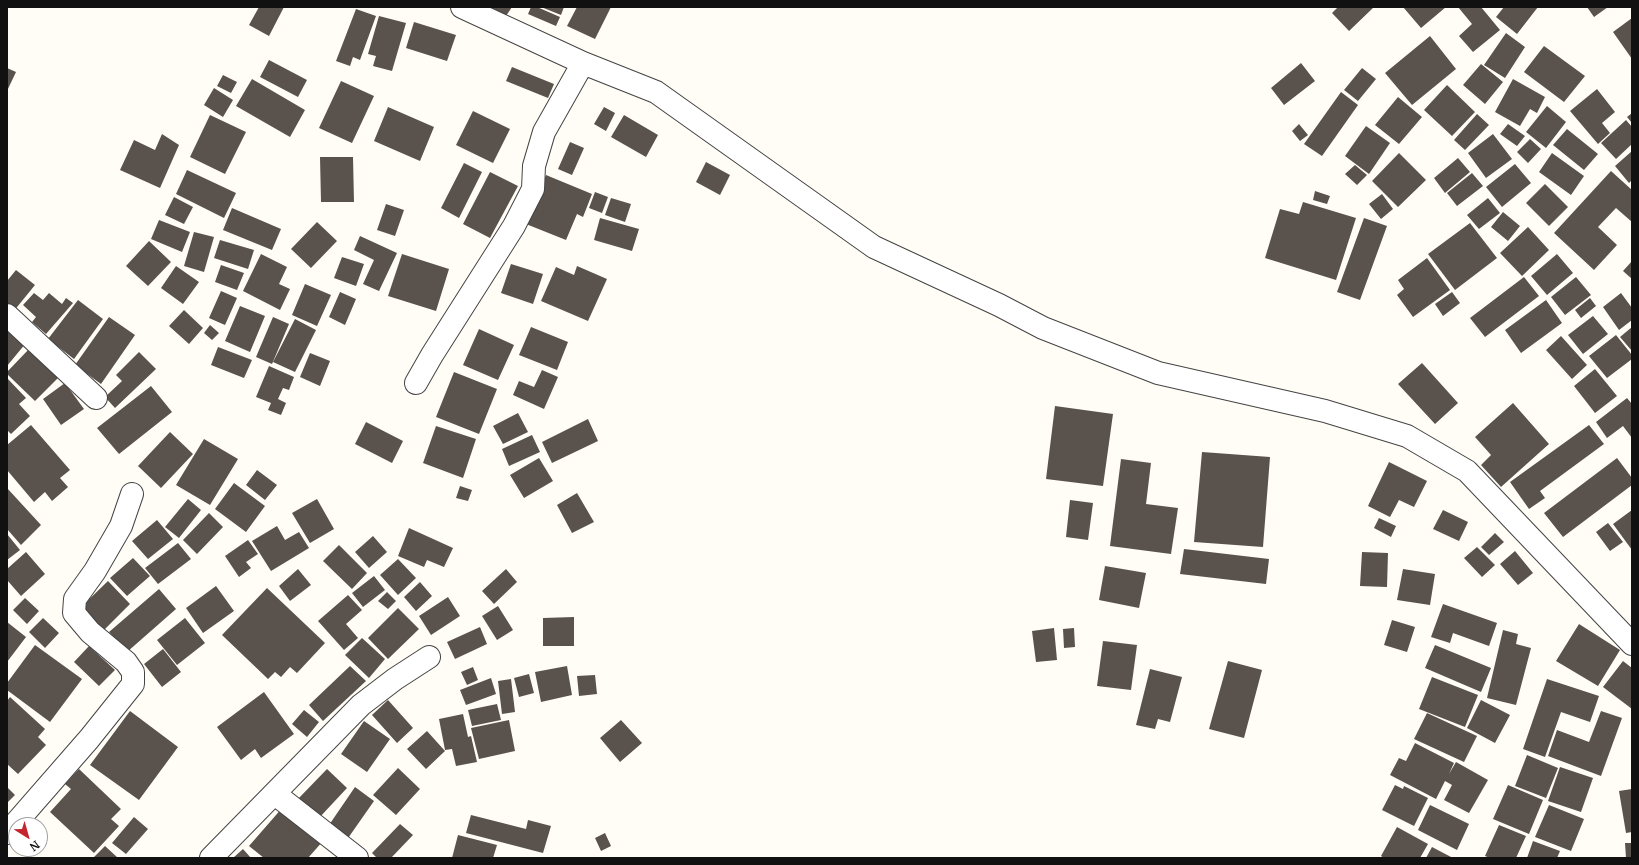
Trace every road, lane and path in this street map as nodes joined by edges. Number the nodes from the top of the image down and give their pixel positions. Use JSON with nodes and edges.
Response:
{"nodes":[{"id":1,"x":462,"y":7,"type":"edge"},
{"id":2,"x":583,"y":63,"type":"junction"},
{"id":3,"x":7,"y":315,"type":"edge"},
{"id":4,"x":416,"y":383,"type":"dead end"},
{"id":5,"x":96,"y":398,"type":"dead end"},
{"id":6,"x":132,"y":494,"type":"dead end"},
{"id":7,"x":1632,"y":644,"type":"edge"},
{"id":8,"x":429,"y":657,"type":"dead end"},
{"id":9,"x":275,"y":794,"type":"junction"},
{"id":10,"x":7,"y":833,"type":"edge"},
{"id":11,"x":211,"y":858,"type":"edge"},
{"id":12,"x":357,"y":858,"type":"edge"}],
"edges":[{"from":1,"to":2,"type":"street"},
{"from":2,"to":4,"type":"street"},
{"from":2,"to":7,"type":"street"},
{"from":3,"to":5,"type":"street"},
{"from":6,"to":10,"type":"street"},
{"from":8,"to":9,"type":"street"},
{"from":9,"to":11,"type":"street"},
{"from":9,"to":12,"type":"street"}]}
